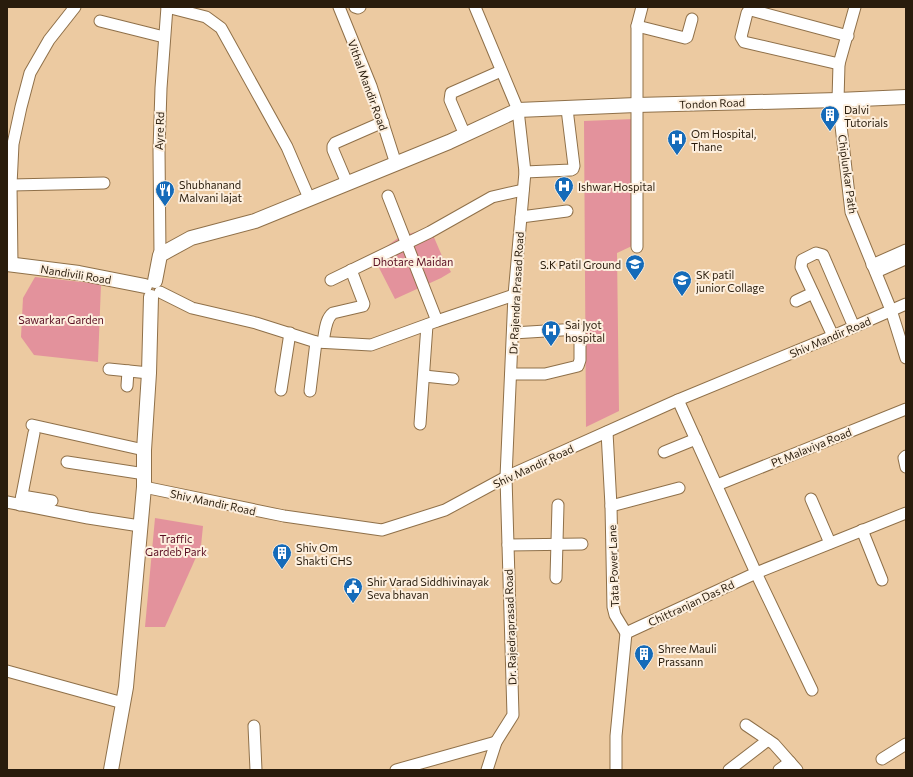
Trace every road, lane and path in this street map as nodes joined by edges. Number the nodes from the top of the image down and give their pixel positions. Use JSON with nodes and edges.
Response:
{"nodes":[{"id":1,"x":75,"y":7,"type":"edge"},
{"id":2,"x":167,"y":7,"type":"edge"},
{"id":3,"x":338,"y":7,"type":"edge"},
{"id":4,"x":355,"y":7,"type":"edge"},
{"id":5,"x":360,"y":7,"type":"edge"},
{"id":6,"x":475,"y":7,"type":"edge"},
{"id":7,"x":642,"y":7,"type":"edge"},
{"id":8,"x":855,"y":7,"type":"edge"},
{"id":9,"x":692,"y":19,"type":"dead end"},
{"id":10,"x":100,"y":21,"type":"dead end"},
{"id":11,"x":637,"y":26,"type":"junction"},
{"id":12,"x":848,"y":36,"type":"junction"},
{"id":13,"x":164,"y":37,"type":"junction"},
{"id":14,"x":839,"y":64,"type":"junction"},
{"id":15,"x":501,"y":70,"type":"junction"},
{"id":16,"x":906,"y":97,"type":"edge"},
{"id":17,"x":838,"y":100,"type":"junction"},
{"id":18,"x":636,"y":106,"type":"junction"},
{"id":19,"x":567,"y":109,"type":"junction"},
{"id":20,"x":518,"y":110,"type":"junction"},
{"id":21,"x":383,"y":122,"type":"junction"},
{"id":22,"x":465,"y":135,"type":"junction"},
{"id":23,"x":396,"y":164,"type":"junction"},
{"id":24,"x":525,"y":172,"type":"junction"},
{"id":25,"x":104,"y":183,"type":"dead end"},
{"id":26,"x":347,"y":183,"type":"junction"},
{"id":27,"x":11,"y":185,"type":"junction"},
{"id":28,"x":523,"y":190,"type":"junction"},
{"id":29,"x":388,"y":196,"type":"dead end"},
{"id":30,"x":309,"y":198,"type":"junction"},
{"id":31,"x":563,"y":208,"type":"dead end"},
{"id":32,"x":521,"y":214,"type":"junction"},
{"id":33,"x":407,"y":244,"type":"junction"},
{"id":34,"x":637,"y":247,"type":"dead end"},
{"id":35,"x":160,"y":255,"type":"junction"},
{"id":36,"x":904,"y":255,"type":"edge"},
{"id":37,"x":9,"y":264,"type":"edge"},
{"id":38,"x":874,"y":268,"type":"junction"},
{"id":39,"x":352,"y":270,"type":"junction"},
{"id":40,"x":331,"y":280,"type":"dead end"},
{"id":41,"x":153,"y":289,"type":"junction"},
{"id":42,"x":813,"y":293,"type":"junction"},
{"id":43,"x":514,"y":295,"type":"junction"},
{"id":44,"x":796,"y":301,"type":"dead end"},
{"id":45,"x":906,"y":304,"type":"edge"},
{"id":46,"x":891,"y":310,"type":"junction"},
{"id":47,"x":432,"y":323,"type":"junction"},
{"id":48,"x":854,"y":327,"type":"junction"},
{"id":49,"x":513,"y":333,"type":"junction"},
{"id":50,"x":290,"y":334,"type":"junction"},
{"id":51,"x":833,"y":336,"type":"junction"},
{"id":52,"x":320,"y":342,"type":"junction"},
{"id":53,"x":906,"y":355,"type":"edge"},
{"id":54,"x":108,"y":369,"type":"dead end"},
{"id":55,"x":128,"y":371,"type":"junction"},
{"id":56,"x":149,"y":373,"type":"junction"},
{"id":57,"x":511,"y":374,"type":"junction"},
{"id":58,"x":424,"y":376,"type":"junction"},
{"id":59,"x":453,"y":378,"type":"dead end"},
{"id":60,"x":127,"y":386,"type":"dead end"},
{"id":61,"x":281,"y":390,"type":"dead end"},
{"id":62,"x":310,"y":391,"type":"dead end"},
{"id":63,"x":678,"y":400,"type":"junction"},
{"id":64,"x":906,"y":409,"type":"edge"},
{"id":65,"x":420,"y":424,"type":"dead end"},
{"id":66,"x":606,"y":432,"type":"junction"},
{"id":67,"x":696,"y":439,"type":"junction"},
{"id":68,"x":144,"y":450,"type":"junction"},
{"id":69,"x":664,"y":452,"type":"dead end"},
{"id":70,"x":906,"y":456,"type":"edge"},
{"id":71,"x":67,"y":462,"type":"dead end"},
{"id":72,"x":906,"y":467,"type":"edge"},
{"id":73,"x":506,"y":477,"type":"junction"},
{"id":74,"x":144,"y":480,"type":"junction"},
{"id":75,"x":717,"y":485,"type":"junction"},
{"id":76,"x":679,"y":488,"type":"dead end"},
{"id":77,"x":811,"y":499,"type":"dead end"},
{"id":78,"x":21,"y":501,"type":"junction"},
{"id":79,"x":52,"y":501,"type":"dead end"},
{"id":80,"x":7,"y":502,"type":"edge"},
{"id":81,"x":558,"y":505,"type":"dead end"},
{"id":82,"x":611,"y":506,"type":"junction"},
{"id":83,"x":906,"y":513,"type":"edge"},
{"id":84,"x":140,"y":526,"type":"junction"},
{"id":85,"x":862,"y":530,"type":"junction"},
{"id":86,"x":830,"y":543,"type":"junction"},
{"id":87,"x":557,"y":544,"type":"junction"},
{"id":88,"x":582,"y":544,"type":"dead end"},
{"id":89,"x":508,"y":545,"type":"junction"},
{"id":90,"x":756,"y":573,"type":"junction"},
{"id":91,"x":556,"y":578,"type":"dead end"},
{"id":92,"x":882,"y":580,"type":"dead end"},
{"id":93,"x":626,"y":633,"type":"junction"},
{"id":94,"x":7,"y":671,"type":"edge"},
{"id":95,"x":812,"y":690,"type":"dead end"},
{"id":96,"x":123,"y":703,"type":"junction"},
{"id":97,"x":746,"y":725,"type":"dead end"},
{"id":98,"x":254,"y":726,"type":"dead end"},
{"id":99,"x":768,"y":740,"type":"junction"},
{"id":100,"x":496,"y":742,"type":"junction"},
{"id":101,"x":906,"y":744,"type":"edge"},
{"id":102,"x":882,"y":759,"type":"dead end"},
{"id":103,"x":793,"y":766,"type":"edge"},
{"id":104,"x":110,"y":770,"type":"edge"},
{"id":105,"x":256,"y":770,"type":"edge"},
{"id":106,"x":396,"y":770,"type":"edge"},
{"id":107,"x":487,"y":770,"type":"edge"},
{"id":108,"x":616,"y":770,"type":"edge"},
{"id":109,"x":729,"y":770,"type":"edge"},
{"id":110,"x":779,"y":770,"type":"edge"}],
"edges":[{"from":1,"to":27,"type":"street"},
{"from":2,"to":13,"type":"street","name":"Ayre Rd"},
{"from":2,"to":30,"type":"street"},
{"from":3,"to":21,"type":"street","name":"Vithal Mandir Road"},
{"from":4,"to":5,"type":"street"},
{"from":6,"to":15,"type":"street","name":"Dr Rajendra Prasad Road"},
{"from":7,"to":11,"type":"street"},
{"from":8,"to":12,"type":"street","name":"Chiplunkar Path"},
{"from":9,"to":11,"type":"street"},
{"from":10,"to":13,"type":"street"},
{"from":11,"to":18,"type":"street"},
{"from":12,"to":14,"type":"street","name":"Chiplunkar Path"},
{"from":12,"to":14,"type":"street"},
{"from":13,"to":35,"type":"street","name":"Ayre Rd"},
{"from":14,"to":17,"type":"street","name":"Chiplunkar Path"},
{"from":15,"to":20,"type":"street","name":"Dr Rajendra Prasad Road"},
{"from":15,"to":22,"type":"street"},
{"from":16,"to":17,"type":"street","name":"Tondon Road"},
{"from":17,"to":18,"type":"street","name":"Tondon Road"},
{"from":17,"to":38,"type":"street","name":"Chiplunkar Path"},
{"from":18,"to":19,"type":"street","name":"Tondon Road"},
{"from":18,"to":34,"type":"street"},
{"from":19,"to":20,"type":"street","name":"Tondon Road"},
{"from":19,"to":24,"type":"street"},
{"from":20,"to":22,"type":"street"},
{"from":20,"to":24,"type":"street","name":"Dr Rajendra Prasad Road"},
{"from":21,"to":23,"type":"street","name":"Vithal Mandir Road"},
{"from":21,"to":26,"type":"street"},
{"from":22,"to":23,"type":"street"},
{"from":23,"to":26,"type":"street"},
{"from":24,"to":28,"type":"street","name":"Dr Rajendra Prasad Road"},
{"from":25,"to":27,"type":"street"},
{"from":26,"to":30,"type":"street"},
{"from":27,"to":37,"type":"street"},
{"from":28,"to":32,"type":"street","name":"Dr Rajendra Prasad Road"},
{"from":28,"to":33,"type":"street"},
{"from":29,"to":33,"type":"street"},
{"from":30,"to":35,"type":"street"},
{"from":31,"to":32,"type":"street"},
{"from":32,"to":43,"type":"street","name":"Dr Rajendra Prasad Road"},
{"from":33,"to":39,"type":"street"},
{"from":33,"to":47,"type":"street"},
{"from":35,"to":41,"type":"street"},
{"from":36,"to":38,"type":"street"},
{"from":37,"to":41,"type":"street","name":"Nandivili Road"},
{"from":38,"to":46,"type":"street","name":"Chiplunkar Path"},
{"from":39,"to":40,"type":"street"},
{"from":39,"to":52,"type":"street"},
{"from":41,"to":50,"type":"street"},
{"from":41,"to":56,"type":"street"},
{"from":42,"to":44,"type":"street"},
{"from":42,"to":48,"type":"street"},
{"from":42,"to":51,"type":"street"},
{"from":43,"to":47,"type":"street"},
{"from":43,"to":49,"type":"street","name":"Dr Rajendra Prasad Road"},
{"from":45,"to":46,"type":"street","name":"Shiv Mandir Road"},
{"from":46,"to":48,"type":"street","name":"Shiv Mandir Road"},
{"from":46,"to":53,"type":"street","name":"Chiplunkar Path"},
{"from":47,"to":52,"type":"street"},
{"from":47,"to":58,"type":"street"},
{"from":48,"to":51,"type":"street","name":"Shiv Mandir Road"},
{"from":49,"to":57,"type":"street","name":"Dr Rajendra Prasad Road"},
{"from":49,"to":57,"type":"street"},
{"from":50,"to":52,"type":"street"},
{"from":50,"to":61,"type":"street"},
{"from":51,"to":63,"type":"street","name":"Shiv Mandir Road"},
{"from":52,"to":62,"type":"street"},
{"from":54,"to":55,"type":"street"},
{"from":55,"to":56,"type":"street"},
{"from":55,"to":60,"type":"street"},
{"from":56,"to":68,"type":"street"},
{"from":57,"to":73,"type":"street","name":"Dr Rajendra Prasad Road"},
{"from":58,"to":59,"type":"street"},
{"from":58,"to":65,"type":"street"},
{"from":63,"to":66,"type":"street","name":"Shiv Mandir Road"},
{"from":63,"to":67,"type":"street"},
{"from":64,"to":75,"type":"street","name":"Pt Malaviya Road"},
{"from":66,"to":73,"type":"street","name":"Shiv Mandir Road"},
{"from":66,"to":82,"type":"street","name":"Tata Power Lane"},
{"from":67,"to":69,"type":"street"},
{"from":67,"to":75,"type":"street"},
{"from":68,"to":74,"type":"street"},
{"from":68,"to":78,"type":"street"},
{"from":70,"to":72,"type":"street"},
{"from":71,"to":74,"type":"street","name":"Shiv Mandir Road"},
{"from":73,"to":74,"type":"street","name":"Shiv Mandir Road"},
{"from":73,"to":89,"type":"street","name":"Dr. Rajedraprasad Road"},
{"from":74,"to":84,"type":"street"},
{"from":75,"to":90,"type":"street"},
{"from":76,"to":82,"type":"street"},
{"from":77,"to":86,"type":"street"},
{"from":78,"to":79,"type":"street"},
{"from":78,"to":80,"type":"street"},
{"from":78,"to":84,"type":"street"},
{"from":81,"to":87,"type":"street"},
{"from":82,"to":93,"type":"street","name":"Tata Power Lane"},
{"from":83,"to":85,"type":"street","name":"Chittranjan Das Rd"},
{"from":84,"to":96,"type":"street"},
{"from":85,"to":86,"type":"street","name":"Chittranjan Das Rd"},
{"from":85,"to":92,"type":"street"},
{"from":86,"to":90,"type":"street","name":"Chittranjan Das Rd"},
{"from":87,"to":88,"type":"street"},
{"from":87,"to":89,"type":"street"},
{"from":87,"to":91,"type":"street"},
{"from":89,"to":100,"type":"street","name":"Dr. Rajedraprasad Road"},
{"from":90,"to":93,"type":"street","name":"Chittranjan Das Rd"},
{"from":90,"to":95,"type":"street"},
{"from":93,"to":108,"type":"street"},
{"from":94,"to":96,"type":"street"},
{"from":96,"to":104,"type":"street"},
{"from":97,"to":99,"type":"street"},
{"from":98,"to":105,"type":"street"},
{"from":99,"to":103,"type":"street"},
{"from":99,"to":109,"type":"street"},
{"from":100,"to":106,"type":"street"},
{"from":100,"to":107,"type":"street","name":"Dr. Rajedraprasad Road"},
{"from":101,"to":102,"type":"street"},
{"from":103,"to":110,"type":"street"}]}
